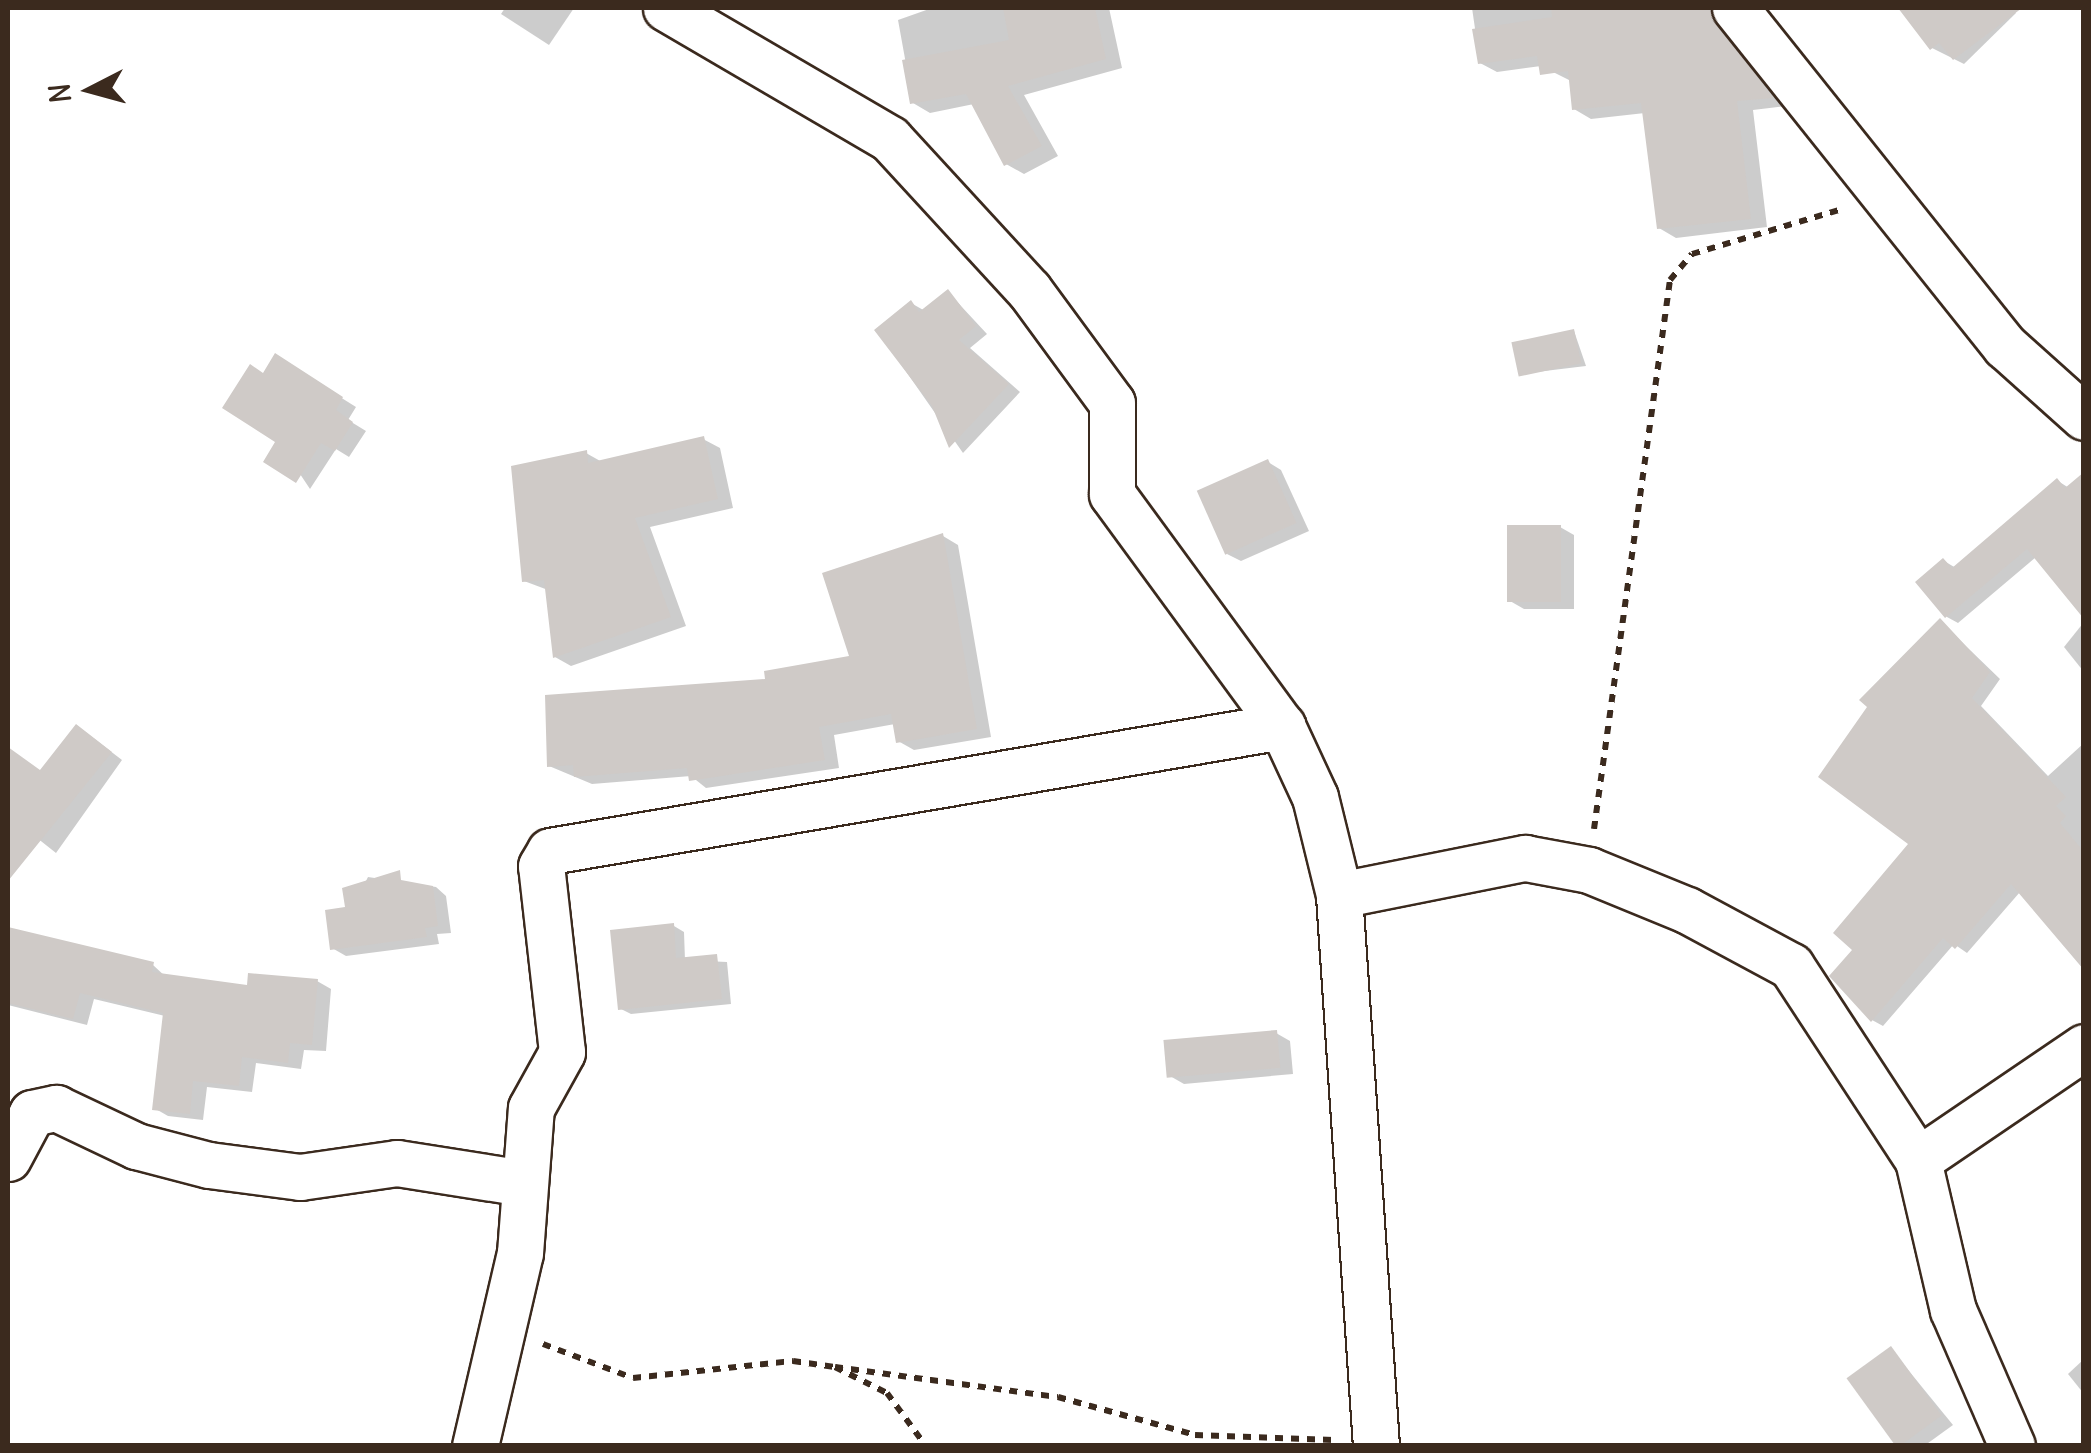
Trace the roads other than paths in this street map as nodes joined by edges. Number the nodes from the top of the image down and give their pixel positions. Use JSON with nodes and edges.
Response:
{"nodes":[{"id":1,"x":666,"y":8,"type":"edge"},
{"id":2,"x":1735,"y":8,"type":"edge"},
{"id":3,"x":2084,"y":418,"type":"edge"},
{"id":4,"x":1282,"y":726,"type":"junction"},
{"id":5,"x":1339,"y":896,"type":"junction"},
{"id":6,"x":2084,"y":1047,"type":"edge"},
{"id":7,"x":8,"y":1158,"type":"edge"},
{"id":8,"x":1918,"y":1160,"type":"junction"},
{"id":9,"x":522,"y":1183,"type":"junction"},
{"id":10,"x":1376,"y":1442,"type":"edge"},
{"id":11,"x":475,"y":1446,"type":"edge"},
{"id":12,"x":2012,"y":1446,"type":"edge"}],
"edges":[{"from":1,"to":4,"type":"street"},
{"from":2,"to":3,"type":"street"},
{"from":4,"to":5,"type":"street"},
{"from":4,"to":9,"type":"street"},
{"from":5,"to":8,"type":"street"},
{"from":5,"to":10,"type":"street"},
{"from":6,"to":8,"type":"street"},
{"from":7,"to":9,"type":"street"},
{"from":8,"to":12,"type":"street"},
{"from":9,"to":11,"type":"street"}]}
